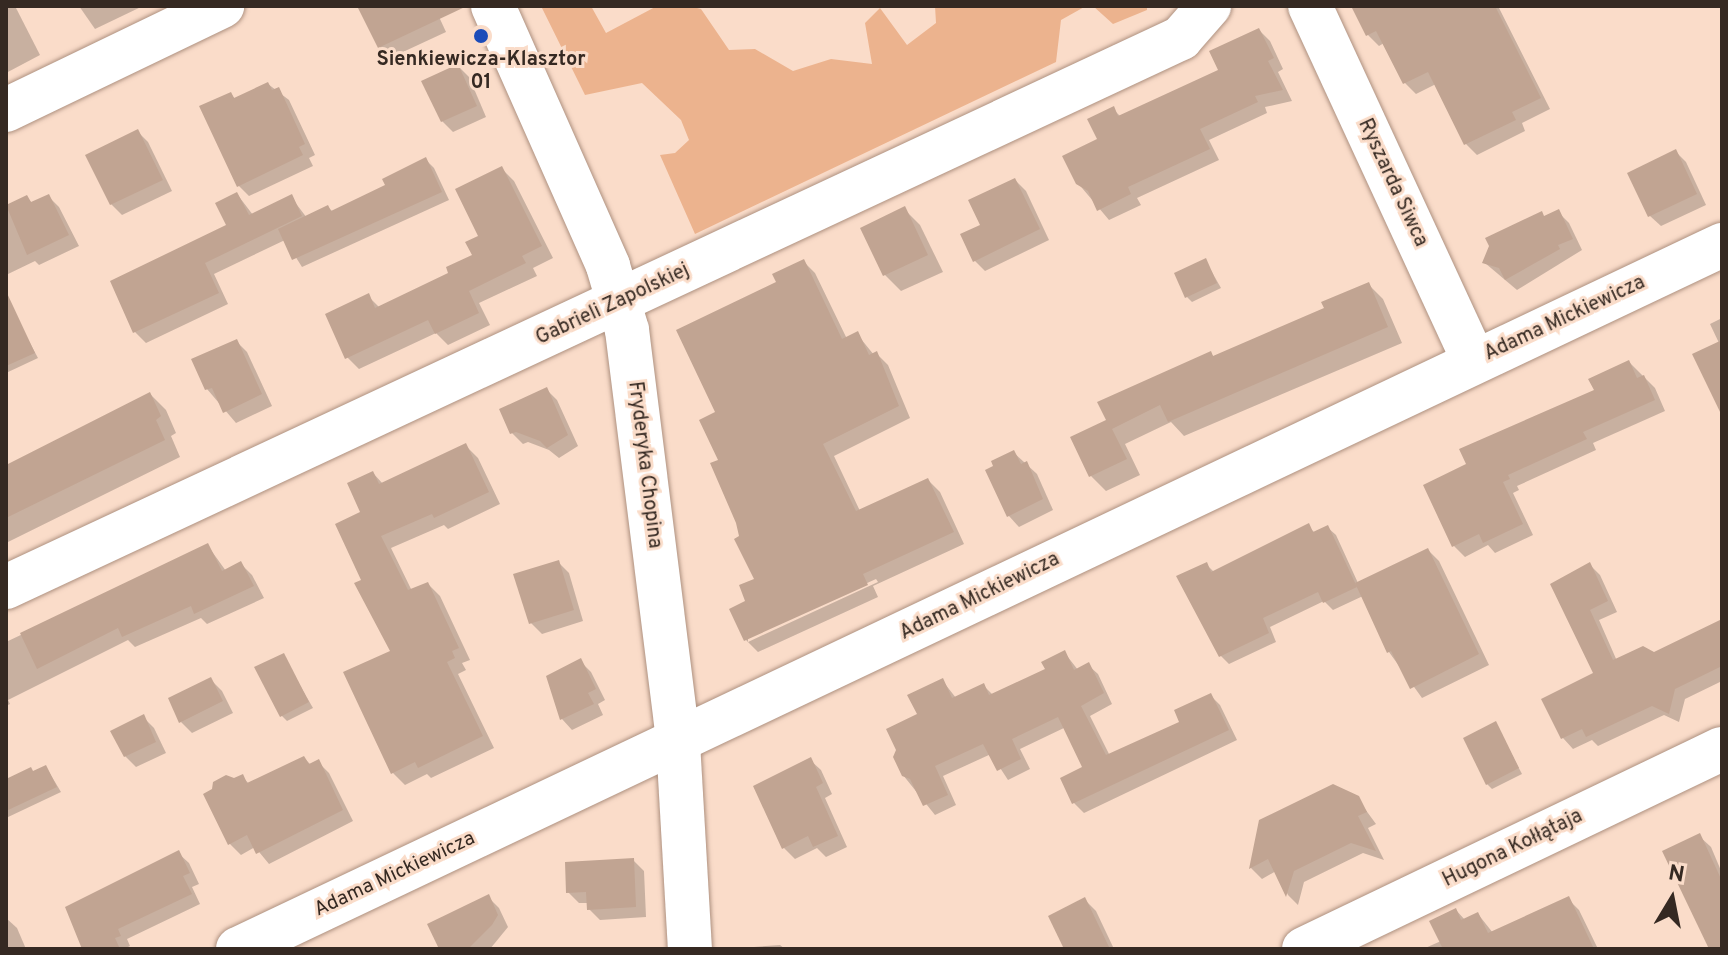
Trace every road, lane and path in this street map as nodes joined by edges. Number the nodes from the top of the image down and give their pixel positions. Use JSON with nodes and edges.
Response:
{"nodes":[{"id":1,"x":222,"y":6,"type":"edge"},
{"id":2,"x":493,"y":6,"type":"edge"},
{"id":3,"x":1209,"y":6,"type":"edge"},
{"id":4,"x":1310,"y":6,"type":"edge"},
{"id":5,"x":6,"y":110,"type":"edge"},
{"id":6,"x":1722,"y":245,"type":"edge"},
{"id":7,"x":620,"y":302,"type":"junction"},
{"id":8,"x":1474,"y":361,"type":"junction"},
{"id":9,"x":6,"y":587,"type":"edge"},
{"id":10,"x":678,"y":742,"type":"junction"},
{"id":11,"x":1722,"y":749,"type":"edge"},
{"id":12,"x":238,"y":949,"type":"edge"},
{"id":13,"x":690,"y":949,"type":"edge"},
{"id":14,"x":1304,"y":949,"type":"edge"}],
"edges":[{"from":1,"to":5,"type":"street"},
{"from":2,"to":7,"type":"street","name":"Fryderyka Chopina"},
{"from":3,"to":7,"type":"street","name":"Gabrieli Zapolskiej"},
{"from":4,"to":8,"type":"street","name":"Ryszarda Siwca"},
{"from":6,"to":8,"type":"street","name":"Adama Mickiewicza"},
{"from":7,"to":9,"type":"street","name":"Gabrieli Zapolskiej"},
{"from":7,"to":10,"type":"street","name":"Fryderyka Chopina"},
{"from":8,"to":10,"type":"street","name":"Adama Mickiewicza"},
{"from":10,"to":12,"type":"street","name":"Adama Mickiewicza"},
{"from":10,"to":13,"type":"street","name":"Fryderyka Chopina"},
{"from":11,"to":14,"type":"street","name":"Hugona Kołłątaja"}]}
